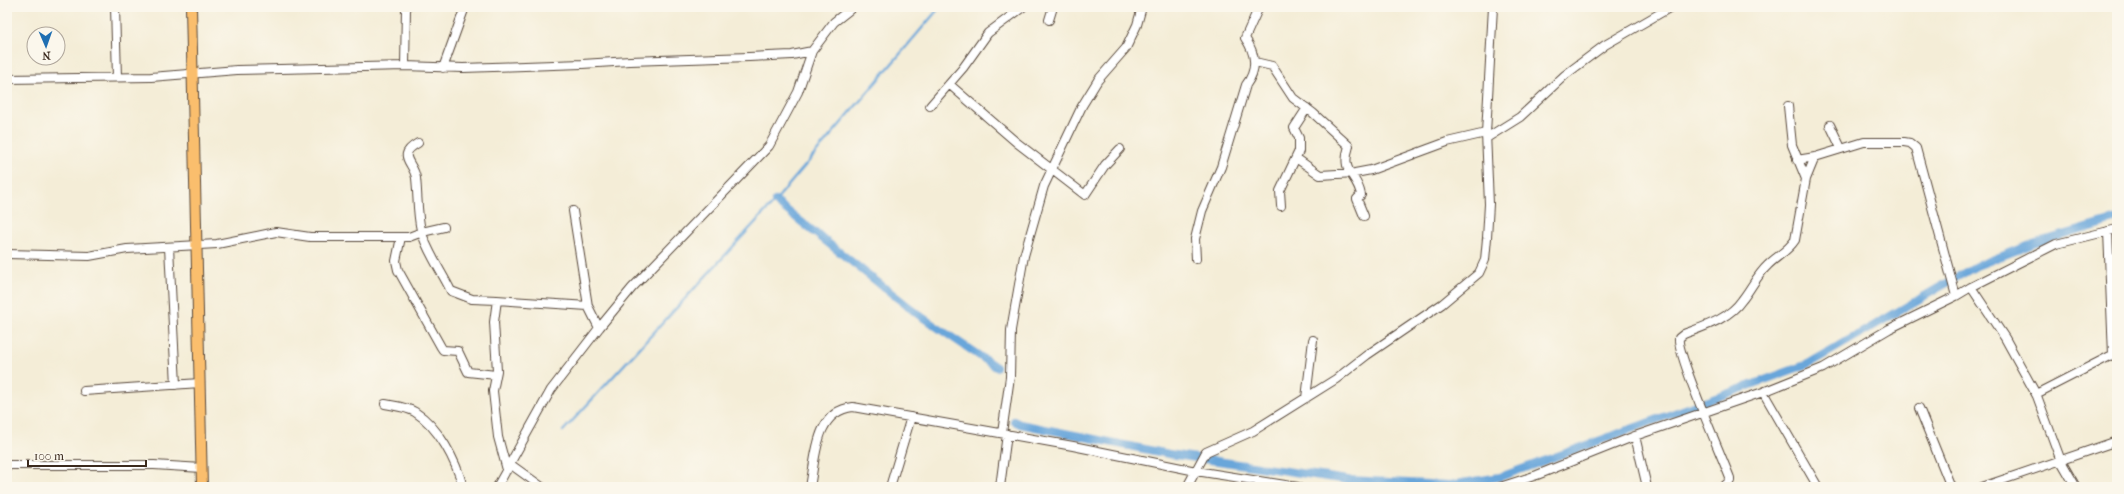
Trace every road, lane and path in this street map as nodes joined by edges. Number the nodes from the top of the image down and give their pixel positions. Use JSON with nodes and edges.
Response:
{"nodes":[{"id":1,"x":115,"y":7,"type":"edge"},
{"id":2,"x":191,"y":7,"type":"edge"},
{"id":3,"x":406,"y":7,"type":"edge"},
{"id":4,"x":465,"y":7,"type":"edge"},
{"id":5,"x":853,"y":7,"type":"edge"},
{"id":6,"x":1023,"y":7,"type":"edge"},
{"id":7,"x":1053,"y":7,"type":"edge"},
{"id":8,"x":1142,"y":7,"type":"edge"},
{"id":9,"x":1259,"y":7,"type":"edge"},
{"id":10,"x":1493,"y":7,"type":"edge"},
{"id":11,"x":1671,"y":7,"type":"edge"},
{"id":12,"x":1049,"y":20,"type":"dead end"},
{"id":13,"x":812,"y":51,"type":"junction"},
{"id":14,"x":1255,"y":62,"type":"junction"},
{"id":15,"x":405,"y":66,"type":"junction"},
{"id":16,"x":443,"y":68,"type":"junction"},
{"id":17,"x":192,"y":74,"type":"junction"},
{"id":18,"x":117,"y":77,"type":"junction"},
{"id":19,"x":7,"y":79,"type":"edge"},
{"id":20,"x":949,"y":84,"type":"junction"},
{"id":21,"x":930,"y":106,"type":"dead end"},
{"id":22,"x":1788,"y":106,"type":"dead end"},
{"id":23,"x":1307,"y":108,"type":"junction"},
{"id":24,"x":1830,"y":125,"type":"dead end"},
{"id":25,"x":1487,"y":135,"type":"junction"},
{"id":26,"x":418,"y":143,"type":"dead end"},
{"id":27,"x":1841,"y":148,"type":"junction"},
{"id":28,"x":1120,"y":149,"type":"dead end"},
{"id":29,"x":1815,"y":156,"type":"junction"},
{"id":30,"x":1296,"y":158,"type":"junction"},
{"id":31,"x":1797,"y":160,"type":"junction"},
{"id":32,"x":1051,"y":168,"type":"junction"},
{"id":33,"x":1349,"y":173,"type":"junction"},
{"id":34,"x":1806,"y":179,"type":"junction"},
{"id":35,"x":1281,"y":206,"type":"dead end"},
{"id":36,"x":573,"y":211,"type":"dead end"},
{"id":37,"x":1364,"y":216,"type":"dead end"},
{"id":38,"x":444,"y":226,"type":"dead end"},
{"id":39,"x":2117,"y":229,"type":"edge"},
{"id":40,"x":2108,"y":231,"type":"junction"},
{"id":41,"x":422,"y":232,"type":"junction"},
{"id":42,"x":401,"y":237,"type":"junction"},
{"id":43,"x":195,"y":246,"type":"junction"},
{"id":44,"x":169,"y":247,"type":"junction"},
{"id":45,"x":7,"y":254,"type":"edge"},
{"id":46,"x":1196,"y":259,"type":"dead end"},
{"id":47,"x":1971,"y":287,"type":"junction"},
{"id":48,"x":1956,"y":296,"type":"junction"},
{"id":49,"x":497,"y":300,"type":"junction"},
{"id":50,"x":588,"y":306,"type":"junction"},
{"id":51,"x":599,"y":328,"type":"junction"},
{"id":52,"x":1314,"y":340,"type":"dead end"},
{"id":53,"x":2115,"y":354,"type":"edge"},
{"id":54,"x":496,"y":374,"type":"junction"},
{"id":55,"x":200,"y":383,"type":"junction"},
{"id":56,"x":176,"y":385,"type":"junction"},
{"id":57,"x":84,"y":391,"type":"dead end"},
{"id":58,"x":1763,"y":392,"type":"junction"},
{"id":59,"x":2036,"y":394,"type":"junction"},
{"id":60,"x":1306,"y":398,"type":"junction"},
{"id":61,"x":385,"y":404,"type":"dead end"},
{"id":62,"x":1919,"y":408,"type":"dead end"},
{"id":63,"x":1704,"y":412,"type":"junction"},
{"id":64,"x":911,"y":417,"type":"junction"},
{"id":65,"x":1005,"y":434,"type":"junction"},
{"id":66,"x":1635,"y":436,"type":"junction"},
{"id":67,"x":2117,"y":441,"type":"edge"},
{"id":68,"x":2061,"y":461,"type":"junction"},
{"id":69,"x":7,"y":465,"type":"edge"},
{"id":70,"x":508,"y":467,"type":"junction"},
{"id":71,"x":202,"y":468,"type":"junction"},
{"id":72,"x":1196,"y":471,"type":"junction"},
{"id":73,"x":202,"y":487,"type":"edge"},
{"id":74,"x":463,"y":487,"type":"edge"},
{"id":75,"x":497,"y":487,"type":"edge"},
{"id":76,"x":542,"y":487,"type":"edge"},
{"id":77,"x":810,"y":487,"type":"edge"},
{"id":78,"x":890,"y":487,"type":"edge"},
{"id":79,"x":1000,"y":487,"type":"edge"},
{"id":80,"x":1187,"y":487,"type":"edge"},
{"id":81,"x":1298,"y":487,"type":"edge"},
{"id":82,"x":1500,"y":487,"type":"edge"},
{"id":83,"x":1647,"y":487,"type":"edge"},
{"id":84,"x":1723,"y":487,"type":"edge"},
{"id":85,"x":1818,"y":487,"type":"edge"},
{"id":86,"x":1951,"y":487,"type":"edge"},
{"id":87,"x":1982,"y":487,"type":"edge"},
{"id":88,"x":2076,"y":487,"type":"edge"}],
"edges":[{"from":1,"to":18,"type":"street"},
{"from":2,"to":17,"type":"main road"},
{"from":3,"to":15,"type":"street"},
{"from":4,"to":16,"type":"street"},
{"from":5,"to":13,"type":"street"},
{"from":6,"to":20,"type":"street"},
{"from":7,"to":12,"type":"street"},
{"from":8,"to":32,"type":"street"},
{"from":9,"to":14,"type":"street"},
{"from":10,"to":25,"type":"street"},
{"from":11,"to":25,"type":"street"},
{"from":13,"to":16,"type":"street"},
{"from":13,"to":51,"type":"street"},
{"from":14,"to":23,"type":"street"},
{"from":14,"to":46,"type":"street"},
{"from":15,"to":16,"type":"street"},
{"from":15,"to":17,"type":"street"},
{"from":17,"to":18,"type":"street"},
{"from":17,"to":43,"type":"main road"},
{"from":18,"to":19,"type":"street"},
{"from":20,"to":21,"type":"street"},
{"from":20,"to":32,"type":"street"},
{"from":22,"to":31,"type":"street"},
{"from":23,"to":30,"type":"street"},
{"from":23,"to":33,"type":"street"},
{"from":24,"to":27,"type":"street"},
{"from":25,"to":33,"type":"street"},
{"from":25,"to":60,"type":"street"},
{"from":26,"to":41,"type":"street"},
{"from":27,"to":29,"type":"street"},
{"from":27,"to":48,"type":"street"},
{"from":28,"to":32,"type":"street"},
{"from":29,"to":31,"type":"street"},
{"from":29,"to":34,"type":"street"},
{"from":30,"to":33,"type":"street"},
{"from":30,"to":35,"type":"street"},
{"from":31,"to":34,"type":"street"},
{"from":32,"to":65,"type":"street"},
{"from":33,"to":37,"type":"street"},
{"from":34,"to":63,"type":"street"},
{"from":36,"to":50,"type":"street"},
{"from":38,"to":41,"type":"street"},
{"from":39,"to":40,"type":"street"},
{"from":40,"to":47,"type":"street"},
{"from":40,"to":53,"type":"street"},
{"from":41,"to":42,"type":"street"},
{"from":41,"to":49,"type":"street"},
{"from":42,"to":43,"type":"street"},
{"from":42,"to":54,"type":"street"},
{"from":43,"to":44,"type":"street"},
{"from":43,"to":55,"type":"main road"},
{"from":44,"to":45,"type":"street"},
{"from":44,"to":56,"type":"street"},
{"from":47,"to":48,"type":"street"},
{"from":47,"to":59,"type":"street"},
{"from":48,"to":58,"type":"street"},
{"from":49,"to":50,"type":"street"},
{"from":49,"to":54,"type":"street"},
{"from":50,"to":51,"type":"street"},
{"from":51,"to":70,"type":"street"},
{"from":52,"to":60,"type":"street"},
{"from":53,"to":59,"type":"street"},
{"from":54,"to":70,"type":"street"},
{"from":55,"to":56,"type":"street"},
{"from":55,"to":71,"type":"main road"},
{"from":56,"to":57,"type":"street"},
{"from":58,"to":63,"type":"street"},
{"from":58,"to":85,"type":"street"},
{"from":59,"to":68,"type":"street"},
{"from":60,"to":72,"type":"street"},
{"from":61,"to":74,"type":"street"},
{"from":62,"to":86,"type":"street"},
{"from":63,"to":66,"type":"street"},
{"from":63,"to":84,"type":"street"},
{"from":64,"to":65,"type":"street"},
{"from":64,"to":77,"type":"street"},
{"from":64,"to":78,"type":"street"},
{"from":65,"to":72,"type":"street"},
{"from":65,"to":79,"type":"street"},
{"from":66,"to":82,"type":"street"},
{"from":66,"to":83,"type":"street"},
{"from":67,"to":68,"type":"street"},
{"from":68,"to":87,"type":"street"},
{"from":68,"to":88,"type":"street"},
{"from":69,"to":71,"type":"street"},
{"from":70,"to":75,"type":"street"},
{"from":70,"to":76,"type":"street"},
{"from":71,"to":73,"type":"main road"},
{"from":72,"to":80,"type":"street"},
{"from":72,"to":81,"type":"street"}]}
